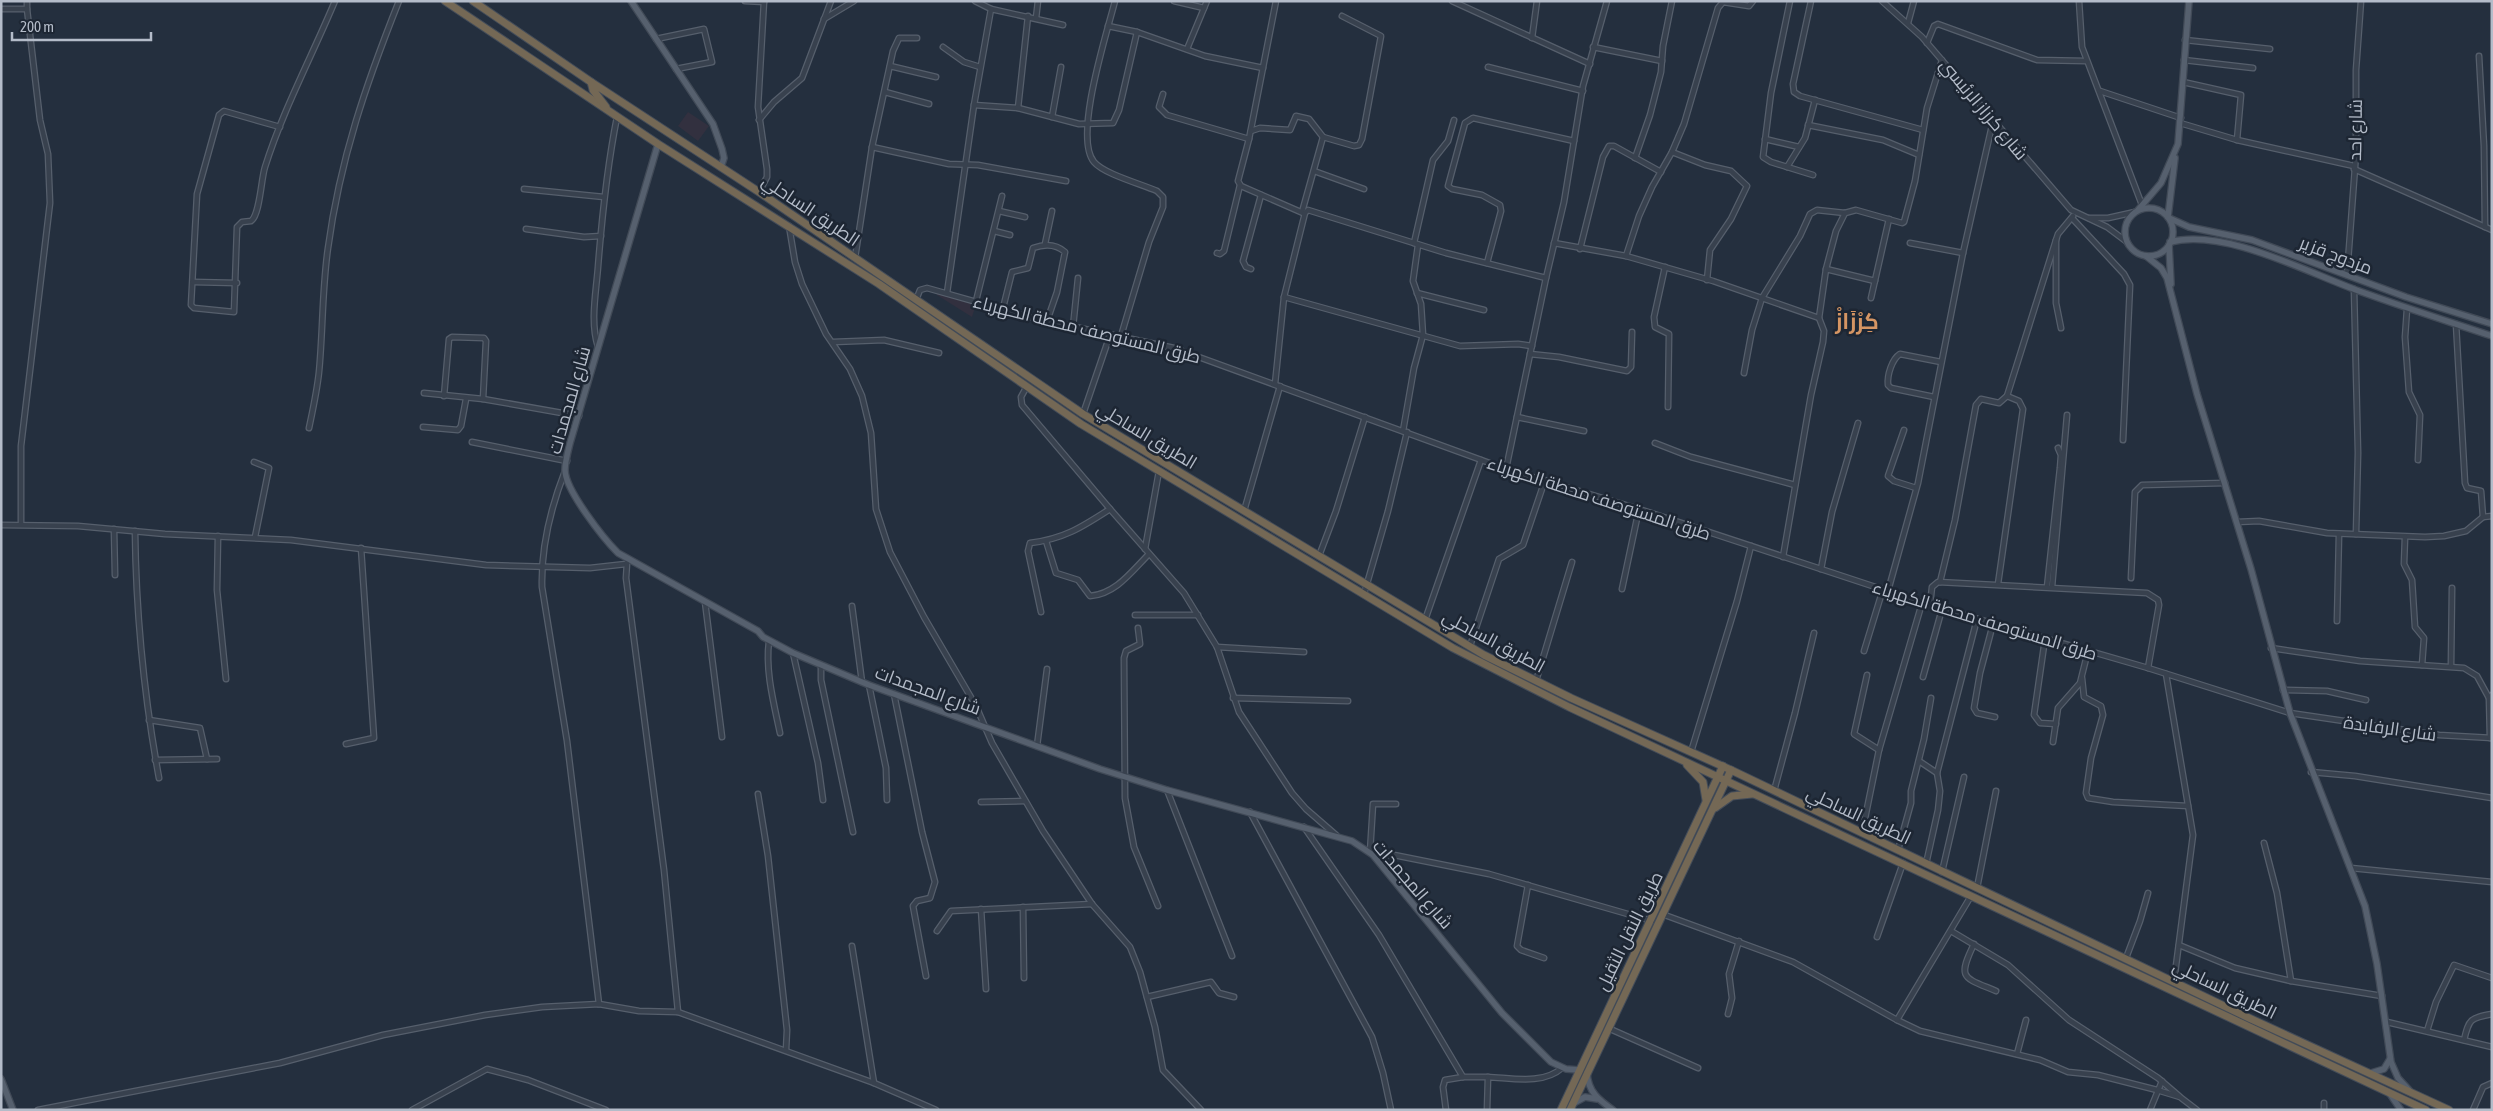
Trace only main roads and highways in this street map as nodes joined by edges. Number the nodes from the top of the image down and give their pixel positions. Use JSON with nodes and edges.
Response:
{"nodes":[{"id":1,"x":445,"y":1,"type":"edge"},
{"id":2,"x":472,"y":1,"type":"edge"},
{"id":3,"x":631,"y":1,"type":"edge"},
{"id":4,"x":2189,"y":1,"type":"edge"},
{"id":5,"x":591,"y":82,"type":"junction"},
{"id":6,"x":609,"y":112,"type":"junction"},
{"id":7,"x":658,"y":144,"type":"junction"},
{"id":8,"x":2175,"y":153,"type":"junction"},
{"id":9,"x":721,"y":167,"type":"junction"},
{"id":10,"x":2136,"y":211,"type":"junction"},
{"id":11,"x":2168,"y":217,"type":"junction"},
{"id":12,"x":2169,"y":244,"type":"junction"},
{"id":13,"x":2146,"y":256,"type":"junction"},
{"id":14,"x":2372,"y":285,"type":"junction"},
{"id":15,"x":2368,"y":295,"type":"junction"},
{"id":16,"x":916,"y":300,"type":"junction"},
{"id":17,"x":2173,"y":301,"type":"junction"},
{"id":18,"x":915,"y":308,"type":"junction"},
{"id":19,"x":2492,"y":324,"type":"edge"},
{"id":20,"x":2492,"y":336,"type":"edge"},
{"id":21,"x":1683,"y":761,"type":"junction"},
{"id":22,"x":1723,"y":766,"type":"junction"},
{"id":23,"x":1731,"y":770,"type":"junction"},
{"id":24,"x":1718,"y":776,"type":"junction"},
{"id":25,"x":1727,"y":780,"type":"junction"},
{"id":26,"x":1755,"y":794,"type":"junction"},
{"id":27,"x":1708,"y":809,"type":"junction"},
{"id":28,"x":2390,"y":1057,"type":"junction"},
{"id":29,"x":1583,"y":1070,"type":"junction"},
{"id":30,"x":2367,"y":1073,"type":"junction"},
{"id":31,"x":1,"y":1079,"type":"edge"},
{"id":32,"x":2388,"y":1092,"type":"junction"},
{"id":33,"x":2415,"y":1093,"type":"junction"},
{"id":34,"x":1597,"y":1099,"type":"junction"},
{"id":35,"x":1571,"y":1107,"type":"edge"},
{"id":36,"x":2422,"y":1109,"type":"edge"},
{"id":37,"x":14,"y":1110,"type":"edge"},
{"id":38,"x":1561,"y":1110,"type":"edge"},
{"id":39,"x":1613,"y":1110,"type":"edge"},
{"id":40,"x":2401,"y":1110,"type":"edge"},
{"id":41,"x":2449,"y":1110,"type":"edge"}],
"edges":[{"from":1,"to":6,"type":"highway","name":"الطريق الساحلي"},
{"from":2,"to":5,"type":"highway","name":"الطريق الساحلي"},
{"from":3,"to":9,"type":"main road"},
{"from":4,"to":8,"type":"main road"},
{"from":5,"to":6,"type":"highway","name":"الطريق الساحلي"},
{"from":5,"to":9,"type":"highway","name":"الطريق الساحلي"},
{"from":6,"to":7,"type":"highway","name":"الطريق الساحلي"},
{"from":7,"to":18,"type":"highway","name":"الطريق الساحلي"},
{"from":7,"to":29,"type":"main road","name":"شارع المجمدات"},
{"from":8,"to":10,"type":"main road"},
{"from":8,"to":11,"type":"main road"},
{"from":9,"to":16,"type":"highway","name":"الطريق الساحلي"},
{"from":10,"to":11,"type":"main road"},
{"from":10,"to":13,"type":"main road"},
{"from":11,"to":12,"type":"main road"},
{"from":11,"to":14,"type":"main road","name":"مزدوج قزير"},
{"from":12,"to":13,"type":"main road"},
{"from":12,"to":15,"type":"main road","name":"مزدوج قزير"},
{"from":12,"to":17,"type":"main road"},
{"from":13,"to":17,"type":"main road"},
{"from":14,"to":15,"type":"main road"},
{"from":14,"to":19,"type":"main road","name":"مزدوج قزير"},
{"from":15,"to":20,"type":"main road","name":"مزدوج قزير"},
{"from":16,"to":18,"type":"highway"},
{"from":16,"to":22,"type":"highway","name":"الطريق الساحلي"},
{"from":17,"to":28,"type":"main road"},
{"from":18,"to":21,"type":"highway","name":"الطريق الساحلي"},
{"from":21,"to":24,"type":"highway","name":"الطريق الساحلي"},
{"from":21,"to":27,"type":"highway"},
{"from":22,"to":23,"type":"highway","name":"الطريق الساحلي"},
{"from":22,"to":24,"type":"highway","name":"طريق النقل الثقيل"},
{"from":23,"to":25,"type":"highway","name":"طريق النقل الثقيل"},
{"from":23,"to":30,"type":"highway","name":"الطريق الساحلي"},
{"from":24,"to":25,"type":"highway","name":"الطريق الساحلي"},
{"from":24,"to":27,"type":"highway","name":"طريق النقل الثقيل"},
{"from":25,"to":26,"type":"highway","name":"الطريق الساحلي"},
{"from":25,"to":27,"type":"highway","name":"طريق النقل الثقيل"},
{"from":26,"to":27,"type":"highway"},
{"from":26,"to":32,"type":"highway","name":"الطريق الساحلي"},
{"from":27,"to":29,"type":"highway","name":"طريق النقل الثقيل"},
{"from":27,"to":29,"type":"highway","name":"طريق النقل الثقيل"},
{"from":28,"to":30,"type":"main road"},
{"from":28,"to":33,"type":"main road"},
{"from":29,"to":34,"type":"main road"},
{"from":29,"to":35,"type":"highway","name":"طريق النقل الثقيل"},
{"from":29,"to":38,"type":"highway","name":"طريق النقل الثقيل"},
{"from":30,"to":33,"type":"highway","name":"الطريق الساحلي"},
{"from":31,"to":37,"type":"main road"},
{"from":32,"to":36,"type":"highway","name":"الطريق الساحلي"},
{"from":32,"to":40,"type":"main road"},
{"from":33,"to":41,"type":"highway","name":"الطريق الساحلي"},
{"from":34,"to":35,"type":"main road"},
{"from":34,"to":39,"type":"main road"}]}
